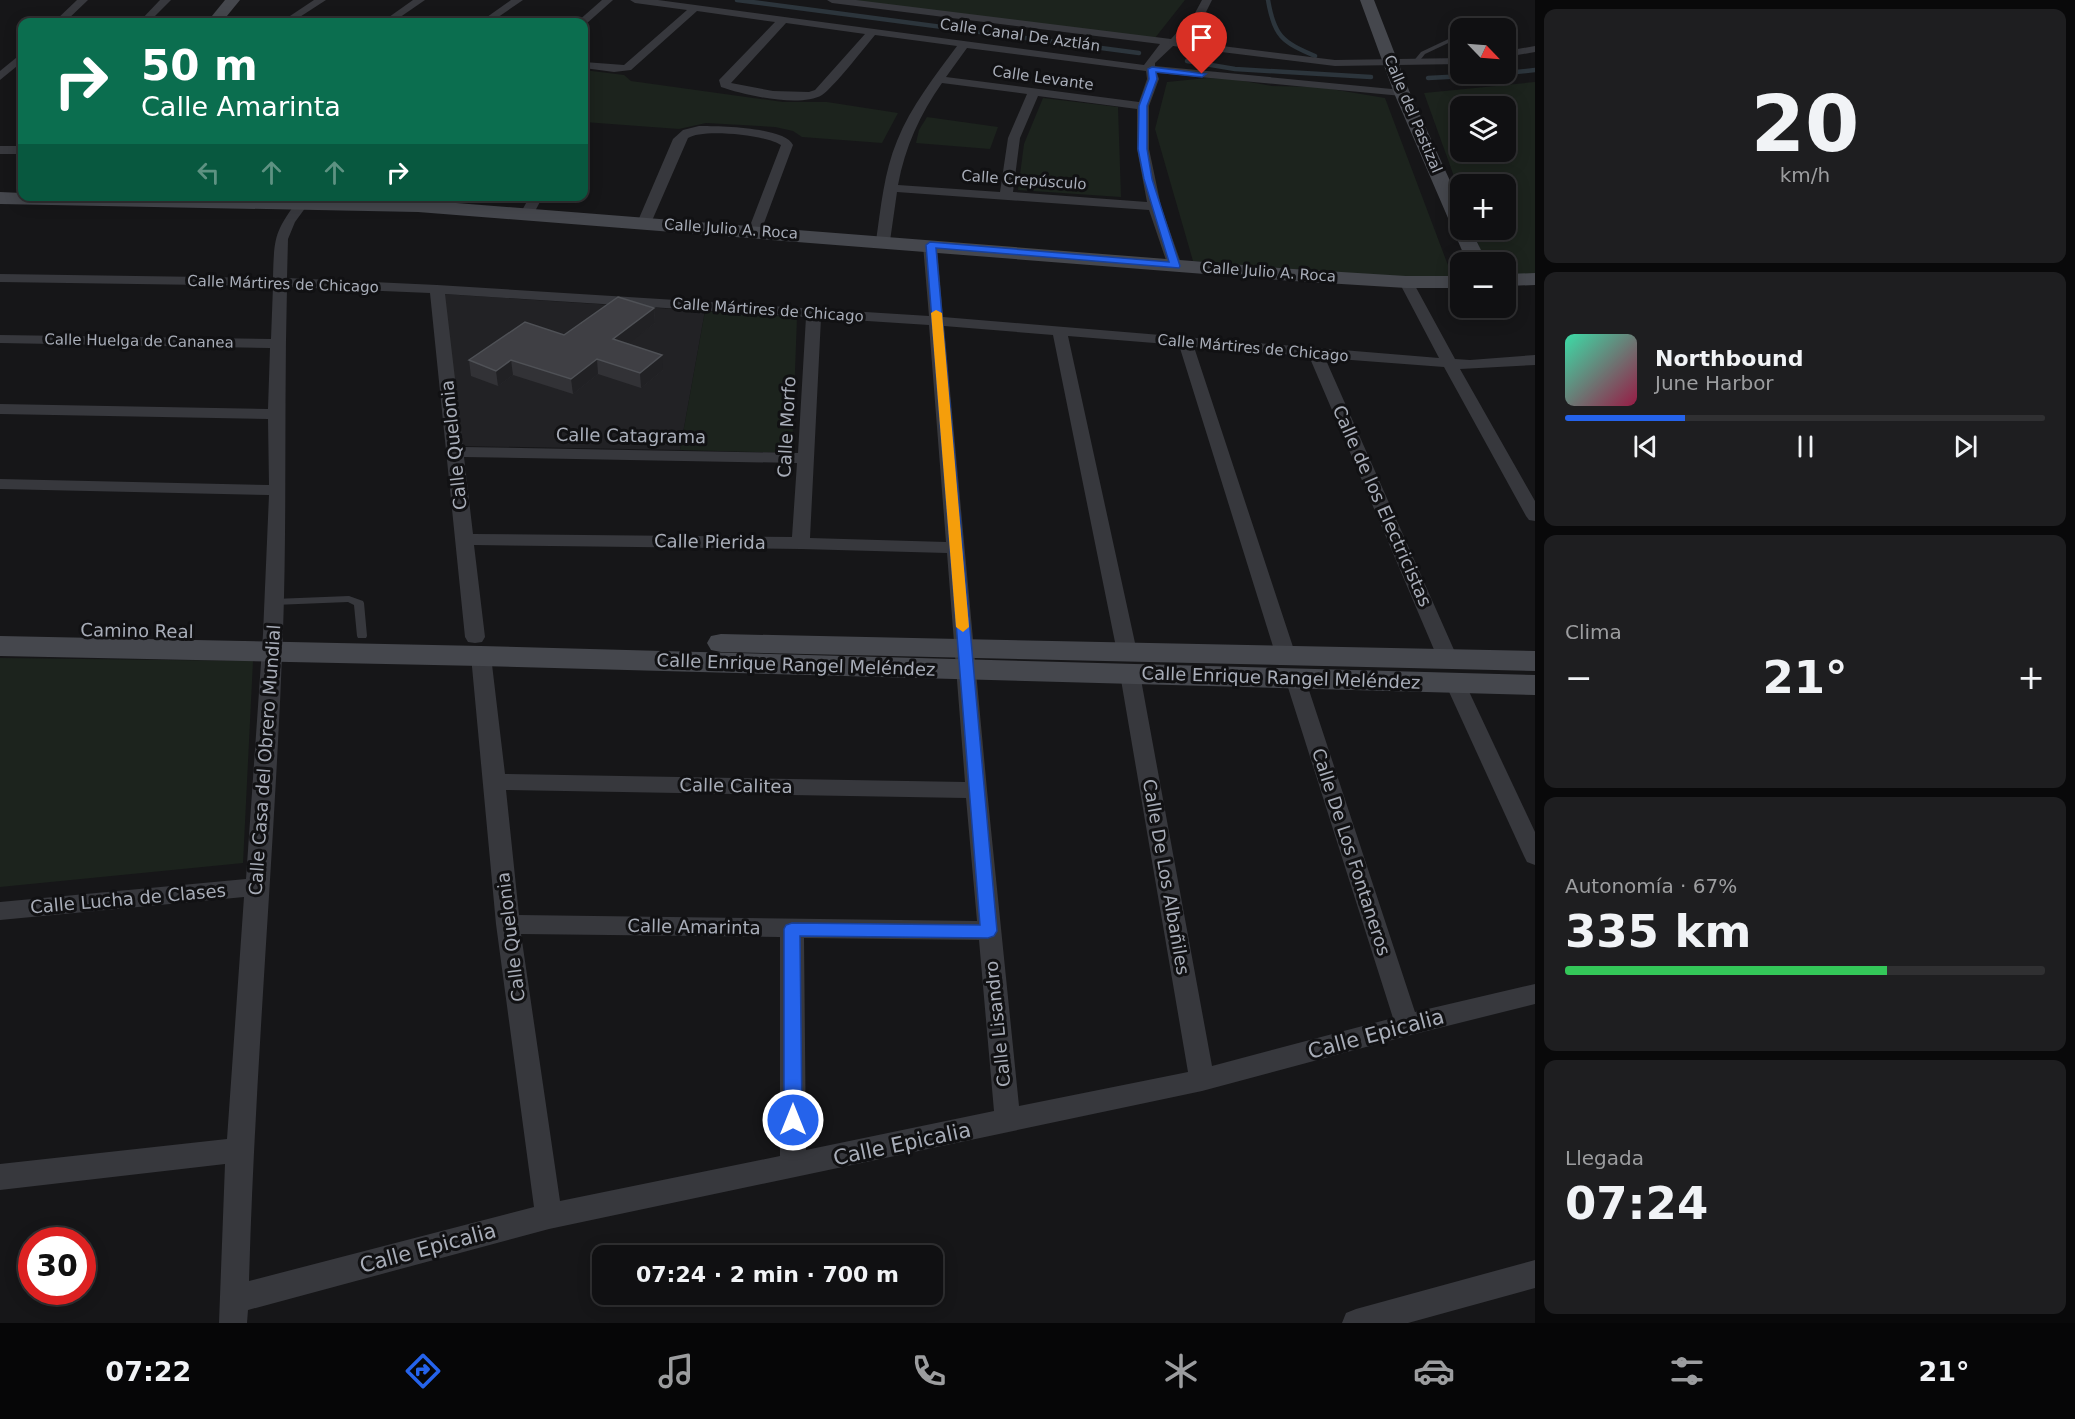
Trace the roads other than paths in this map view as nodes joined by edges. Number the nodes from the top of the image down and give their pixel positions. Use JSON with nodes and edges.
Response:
{"nodes":[{"id":1,"x":83,"y":0,"type":"edge"},
{"id":2,"x":166,"y":0,"type":"edge"},
{"id":3,"x":233,"y":0,"type":"edge"},
{"id":4,"x":321,"y":0,"type":"edge"},
{"id":5,"x":420,"y":0,"type":"edge"},
{"id":6,"x":518,"y":0,"type":"edge"},
{"id":7,"x":608,"y":0,"type":"edge"},
{"id":8,"x":635,"y":0,"type":"edge"},
{"id":9,"x":832,"y":0,"type":"edge"},
{"id":10,"x":1207,"y":0,"type":"edge"},
{"id":11,"x":1367,"y":0,"type":"edge"},
{"id":12,"x":695,"y":8,"type":"junction"},
{"id":13,"x":63,"y":18,"type":"edge"},
{"id":14,"x":148,"y":18,"type":"edge"},
{"id":15,"x":217,"y":18,"type":"edge"},
{"id":16,"x":292,"y":18,"type":"edge"},
{"id":17,"x":393,"y":18,"type":"edge"},
{"id":18,"x":491,"y":18,"type":"edge"},
{"id":19,"x":587,"y":18,"type":"edge"},
{"id":20,"x":784,"y":19,"type":"junction"},
{"id":21,"x":873,"y":31,"type":"junction"},
{"id":22,"x":1450,"y":40,"type":"edge"},
{"id":23,"x":1176,"y":41,"type":"junction"},
{"id":24,"x":965,"y":43,"type":"junction"},
{"id":25,"x":1535,"y":50,"type":"edge"},
{"id":26,"x":1516,"y":53,"type":"edge"},
{"id":27,"x":18,"y":61,"type":"edge"},
{"id":28,"x":1450,"y":62,"type":"edge"},
{"id":29,"x":0,"y":63,"type":"edge"},
{"id":30,"x":18,"y":63,"type":"edge"},
{"id":31,"x":1415,"y":63,"type":"junction"},
{"id":32,"x":1392,"y":64,"type":"junction"},
{"id":33,"x":588,"y":66,"type":"edge"},
{"id":34,"x":1152,"y":69,"type":"junction"},
{"id":35,"x":0,"y":77,"type":"edge"},
{"id":36,"x":939,"y":79,"type":"junction"},
{"id":37,"x":1034,"y":92,"type":"junction"},
{"id":38,"x":1402,"y":93,"type":"junction"},
{"id":39,"x":1143,"y":106,"type":"junction"},
{"id":40,"x":0,"y":150,"type":"edge"},
{"id":41,"x":18,"y":150,"type":"edge"},
{"id":42,"x":891,"y":188,"type":"junction"},
{"id":43,"x":1006,"y":196,"type":"junction"},
{"id":44,"x":0,"y":198,"type":"edge"},
{"id":45,"x":18,"y":198,"type":"edge"},
{"id":46,"x":304,"y":201,"type":"edge"},
{"id":47,"x":421,"y":201,"type":"edge"},
{"id":48,"x":1450,"y":201,"type":"edge"},
{"id":49,"x":532,"y":205,"type":"edge"},
{"id":50,"x":1155,"y":206,"type":"junction"},
{"id":51,"x":644,"y":223,"type":"junction"},
{"id":52,"x":755,"y":231,"type":"junction"},
{"id":53,"x":883,"y":241,"type":"junction"},
{"id":54,"x":930,"y":245,"type":"junction"},
{"id":55,"x":1175,"y":266,"type":"junction"},
{"id":56,"x":0,"y":278,"type":"edge"},
{"id":57,"x":1535,"y":279,"type":"edge"},
{"id":58,"x":1516,"y":280,"type":"edge"},
{"id":59,"x":281,"y":282,"type":"junction"},
{"id":60,"x":1406,"y":282,"type":"junction"},
{"id":61,"x":1450,"y":282,"type":"edge"},
{"id":62,"x":437,"y":289,"type":"junction"},
{"id":63,"x":814,"y":313,"type":"junction"},
{"id":64,"x":937,"y":321,"type":"junction"},
{"id":65,"x":1060,"y":332,"type":"junction"},
{"id":66,"x":0,"y":339,"type":"edge"},
{"id":67,"x":1185,"y":342,"type":"junction"},
{"id":68,"x":278,"y":344,"type":"junction"},
{"id":69,"x":1315,"y":353,"type":"junction"},
{"id":70,"x":1535,"y":360,"type":"edge"},
{"id":71,"x":1449,"y":363,"type":"junction"},
{"id":72,"x":0,"y":409,"type":"edge"},
{"id":73,"x":276,"y":414,"type":"junction"},
{"id":74,"x":456,"y":452,"type":"junction"},
{"id":75,"x":805,"y":458,"type":"junction"},
{"id":76,"x":0,"y":484,"type":"edge"},
{"id":77,"x":278,"y":490,"type":"junction"},
{"id":78,"x":1535,"y":516,"type":"edge"},
{"id":79,"x":464,"y":539,"type":"junction"},
{"id":80,"x":801,"y":543,"type":"junction"},
{"id":81,"x":955,"y":548,"type":"junction"},
{"id":82,"x":274,"y":602,"type":"junction"},
{"id":83,"x":0,"y":629,"type":"edge"},
{"id":84,"x":362,"y":636,"type":"junction"},
{"id":85,"x":273,"y":643,"type":"junction"},
{"id":86,"x":0,"y":646,"type":"edge"},
{"id":87,"x":478,"y":647,"type":"junction"},
{"id":88,"x":965,"y":659,"type":"junction"},
{"id":89,"x":1535,"y":662,"type":"edge"},
{"id":90,"x":1129,"y":663,"type":"junction"},
{"id":91,"x":1290,"y":667,"type":"junction"},
{"id":92,"x":1452,"y":671,"type":"junction"},
{"id":93,"x":1535,"y":685,"type":"edge"},
{"id":94,"x":495,"y":782,"type":"junction"},
{"id":95,"x":976,"y":790,"type":"junction"},
{"id":96,"x":1535,"y":856,"type":"edge"},
{"id":97,"x":257,"y":887,"type":"junction"},
{"id":98,"x":0,"y":911,"type":"edge"},
{"id":99,"x":508,"y":924,"type":"junction"},
{"id":100,"x":792,"y":929,"type":"junction"},
{"id":101,"x":988,"y":931,"type":"junction"},
{"id":102,"x":1535,"y":994,"type":"edge"},
{"id":103,"x":1407,"y":1025,"type":"junction"},
{"id":104,"x":1202,"y":1080,"type":"junction"},
{"id":105,"x":1008,"y":1122,"type":"junction"},
{"id":106,"x":239,"y":1149,"type":"junction"},
{"id":107,"x":793,"y":1167,"type":"junction"},
{"id":108,"x":0,"y":1177,"type":"edge"},
{"id":109,"x":549,"y":1216,"type":"junction"},
{"id":110,"x":1535,"y":1274,"type":"edge"},
{"id":111,"x":233,"y":1311,"type":"edge"},
{"id":112,"x":1356,"y":1323,"type":"edge"}],
"edges":[{"from":1,"to":13,"type":"street"},
{"from":2,"to":14,"type":"street"},
{"from":3,"to":15,"type":"street"},
{"from":4,"to":16,"type":"street"},
{"from":5,"to":17,"type":"street"},
{"from":6,"to":18,"type":"street"},
{"from":7,"to":19,"type":"street"},
{"from":8,"to":12,"type":"street","name":"Calle Canal De Aztlán"},
{"from":9,"to":23,"type":"street","name":"Calle Canal De Aztlán"},
{"from":10,"to":23,"type":"street"},
{"from":11,"to":32,"type":"street","name":"Calle del Pastizal"},
{"from":12,"to":20,"type":"street","name":"Calle Canal De Aztlán"},
{"from":12,"to":33,"type":"street"},
{"from":20,"to":21,"type":"street","name":"Calle Canal De Aztlán"},
{"from":20,"to":21,"type":"street"},
{"from":21,"to":24,"type":"street","name":"Calle Canal De Aztlán"},
{"from":22,"to":31,"type":"lane"},
{"from":23,"to":32,"type":"street","name":"Calle Canal De Aztlán"},
{"from":23,"to":34,"type":"street"},
{"from":24,"to":34,"type":"street","name":"Calle Canal De Aztlán"},
{"from":24,"to":36,"type":"street"},
{"from":25,"to":26,"type":"street"},
{"from":27,"to":29,"type":"street"},
{"from":28,"to":31,"type":"street","name":"Calle Canal De Aztlán"},
{"from":30,"to":35,"type":"street"},
{"from":31,"to":32,"type":"street","name":"Calle Canal De Aztlán"},
{"from":32,"to":38,"type":"street","name":"Calle del Pastizal"},
{"from":34,"to":38,"type":"street","name":"Calle Canal De Aztlán"},
{"from":34,"to":39,"type":"street"},
{"from":36,"to":37,"type":"street","name":"Calle Levante"},
{"from":36,"to":42,"type":"street"},
{"from":37,"to":39,"type":"street","name":"Calle Levante"},
{"from":37,"to":43,"type":"street"},
{"from":38,"to":48,"type":"street","name":"Calle del Pastizal"},
{"from":39,"to":50,"type":"street"},
{"from":40,"to":41,"type":"street"},
{"from":42,"to":43,"type":"street","name":"Calle Crepúsculo"},
{"from":42,"to":53,"type":"street"},
{"from":43,"to":50,"type":"street","name":"Calle Crepúsculo"},
{"from":44,"to":45,"type":"street","name":"Calle Julio A. Roca"},
{"from":46,"to":59,"type":"street","name":"Calle Casa del Obrero Mundial"},
{"from":47,"to":49,"type":"street","name":"Calle Julio A. Roca"},
{"from":49,"to":51,"type":"street","name":"Calle Julio A. Roca"},
{"from":50,"to":55,"type":"street"},
{"from":51,"to":52,"type":"street","name":"Calle Julio A. Roca"},
{"from":51,"to":52,"type":"street"},
{"from":52,"to":53,"type":"street","name":"Calle Julio A. Roca"},
{"from":53,"to":54,"type":"street","name":"Calle Julio A. Roca"},
{"from":54,"to":55,"type":"street","name":"Calle Julio A. Roca"},
{"from":54,"to":64,"type":"street","name":"Calle Lisandro"},
{"from":55,"to":60,"type":"street","name":"Calle Julio A. Roca"},
{"from":56,"to":59,"type":"street","name":"Calle Mártires de Chicago"},
{"from":57,"to":58,"type":"street"},
{"from":59,"to":62,"type":"street","name":"Calle Mártires de Chicago"},
{"from":59,"to":68,"type":"street","name":"Calle Casa del Obrero Mundial"},
{"from":60,"to":61,"type":"street","name":"Calle Julio A. Roca"},
{"from":60,"to":71,"type":"street"},
{"from":62,"to":63,"type":"street","name":"Calle Mártires de Chicago"},
{"from":62,"to":74,"type":"street","name":"Calle Quelonia"},
{"from":63,"to":64,"type":"street","name":"Calle Mártires de Chicago"},
{"from":63,"to":75,"type":"street","name":"Calle Morfo"},
{"from":64,"to":65,"type":"street","name":"Calle Mártires de Chicago"},
{"from":64,"to":81,"type":"street","name":"Calle Lisandro"},
{"from":65,"to":67,"type":"street","name":"Calle Mártires de Chicago"},
{"from":65,"to":90,"type":"street","name":"Calle De Los Albañiles"},
{"from":66,"to":68,"type":"street","name":"Calle Huelga de Cananea"},
{"from":67,"to":69,"type":"street","name":"Calle Mártires de Chicago"},
{"from":67,"to":91,"type":"street","name":"Calle De Los Fontaneros"},
{"from":68,"to":73,"type":"street","name":"Calle Casa del Obrero Mundial"},
{"from":69,"to":71,"type":"street","name":"Calle Mártires de Chicago"},
{"from":69,"to":92,"type":"street","name":"Calle de los Electricistas"},
{"from":70,"to":71,"type":"street","name":"Calle Mártires de Chicago"},
{"from":71,"to":78,"type":"street"},
{"from":72,"to":73,"type":"street"},
{"from":73,"to":77,"type":"street","name":"Calle Casa del Obrero Mundial"},
{"from":74,"to":75,"type":"street","name":"Calle Catagrama"},
{"from":74,"to":79,"type":"street","name":"Calle Quelonia"},
{"from":75,"to":80,"type":"street","name":"Calle Morfo"},
{"from":76,"to":77,"type":"street"},
{"from":77,"to":82,"type":"street","name":"Calle Casa del Obrero Mundial"},
{"from":79,"to":80,"type":"street","name":"Calle Pierida"},
{"from":79,"to":87,"type":"street","name":"Calle Quelonia"},
{"from":80,"to":81,"type":"street","name":"Calle Pierida"},
{"from":81,"to":88,"type":"street","name":"Calle Lisandro"},
{"from":82,"to":84,"type":"lane"},
{"from":82,"to":85,"type":"street","name":"Calle Casa del Obrero Mundial"},
{"from":83,"to":85,"type":"street","name":"Camino Real"},
{"from":84,"to":85,"type":"street","name":"Calle Enrique Rangel Meléndez"},
{"from":84,"to":87,"type":"street","name":"Calle Enrique Rangel Meléndez"},
{"from":85,"to":86,"type":"street","name":"Camino Real"},
{"from":85,"to":87,"type":"street","name":"Calle Enrique Rangel Meléndez"},
{"from":85,"to":97,"type":"street","name":"Calle Casa del Obrero Mundial"},
{"from":87,"to":88,"type":"street","name":"Calle Enrique Rangel Meléndez"},
{"from":87,"to":94,"type":"street","name":"Calle Quelonia"},
{"from":88,"to":90,"type":"street","name":"Calle Enrique Rangel Meléndez"},
{"from":88,"to":95,"type":"street","name":"Calle Lisandro"},
{"from":89,"to":92,"type":"street","name":"Calle Enrique Rangel Meléndez"},
{"from":90,"to":91,"type":"street","name":"Calle Enrique Rangel Meléndez"},
{"from":90,"to":104,"type":"street","name":"Calle De Los Albañiles"},
{"from":91,"to":92,"type":"street","name":"Calle Enrique Rangel Meléndez"},
{"from":91,"to":103,"type":"street","name":"Calle De Los Fontaneros"},
{"from":92,"to":93,"type":"street","name":"Calle Enrique Rangel Meléndez"},
{"from":92,"to":96,"type":"street","name":"Calle de los Electricistas"},
{"from":94,"to":95,"type":"street","name":"Calle Calitea"},
{"from":94,"to":99,"type":"street","name":"Calle Quelonia"},
{"from":95,"to":101,"type":"street","name":"Calle Lisandro"},
{"from":97,"to":98,"type":"street","name":"Calle Lucha de Clases"},
{"from":97,"to":106,"type":"street","name":"Calle Casa del Obrero Mundial"},
{"from":99,"to":100,"type":"street","name":"Calle Amarinta"},
{"from":99,"to":109,"type":"street","name":"Calle Quelonia"},
{"from":100,"to":101,"type":"street","name":"Calle Amarinta"},
{"from":100,"to":107,"type":"street"},
{"from":101,"to":105,"type":"street","name":"Calle Lisandro"},
{"from":102,"to":103,"type":"street","name":"Calle Epicalia"},
{"from":103,"to":104,"type":"street","name":"Calle Epicalia"},
{"from":104,"to":105,"type":"street","name":"Calle Epicalia"},
{"from":105,"to":107,"type":"street","name":"Calle Epicalia"},
{"from":106,"to":108,"type":"street"},
{"from":106,"to":111,"type":"street","name":"Calle Casa del Obrero Mundial"},
{"from":107,"to":109,"type":"street","name":"Calle Epicalia"},
{"from":109,"to":111,"type":"street","name":"Calle Epicalia"},
{"from":110,"to":112,"type":"street"}]}
